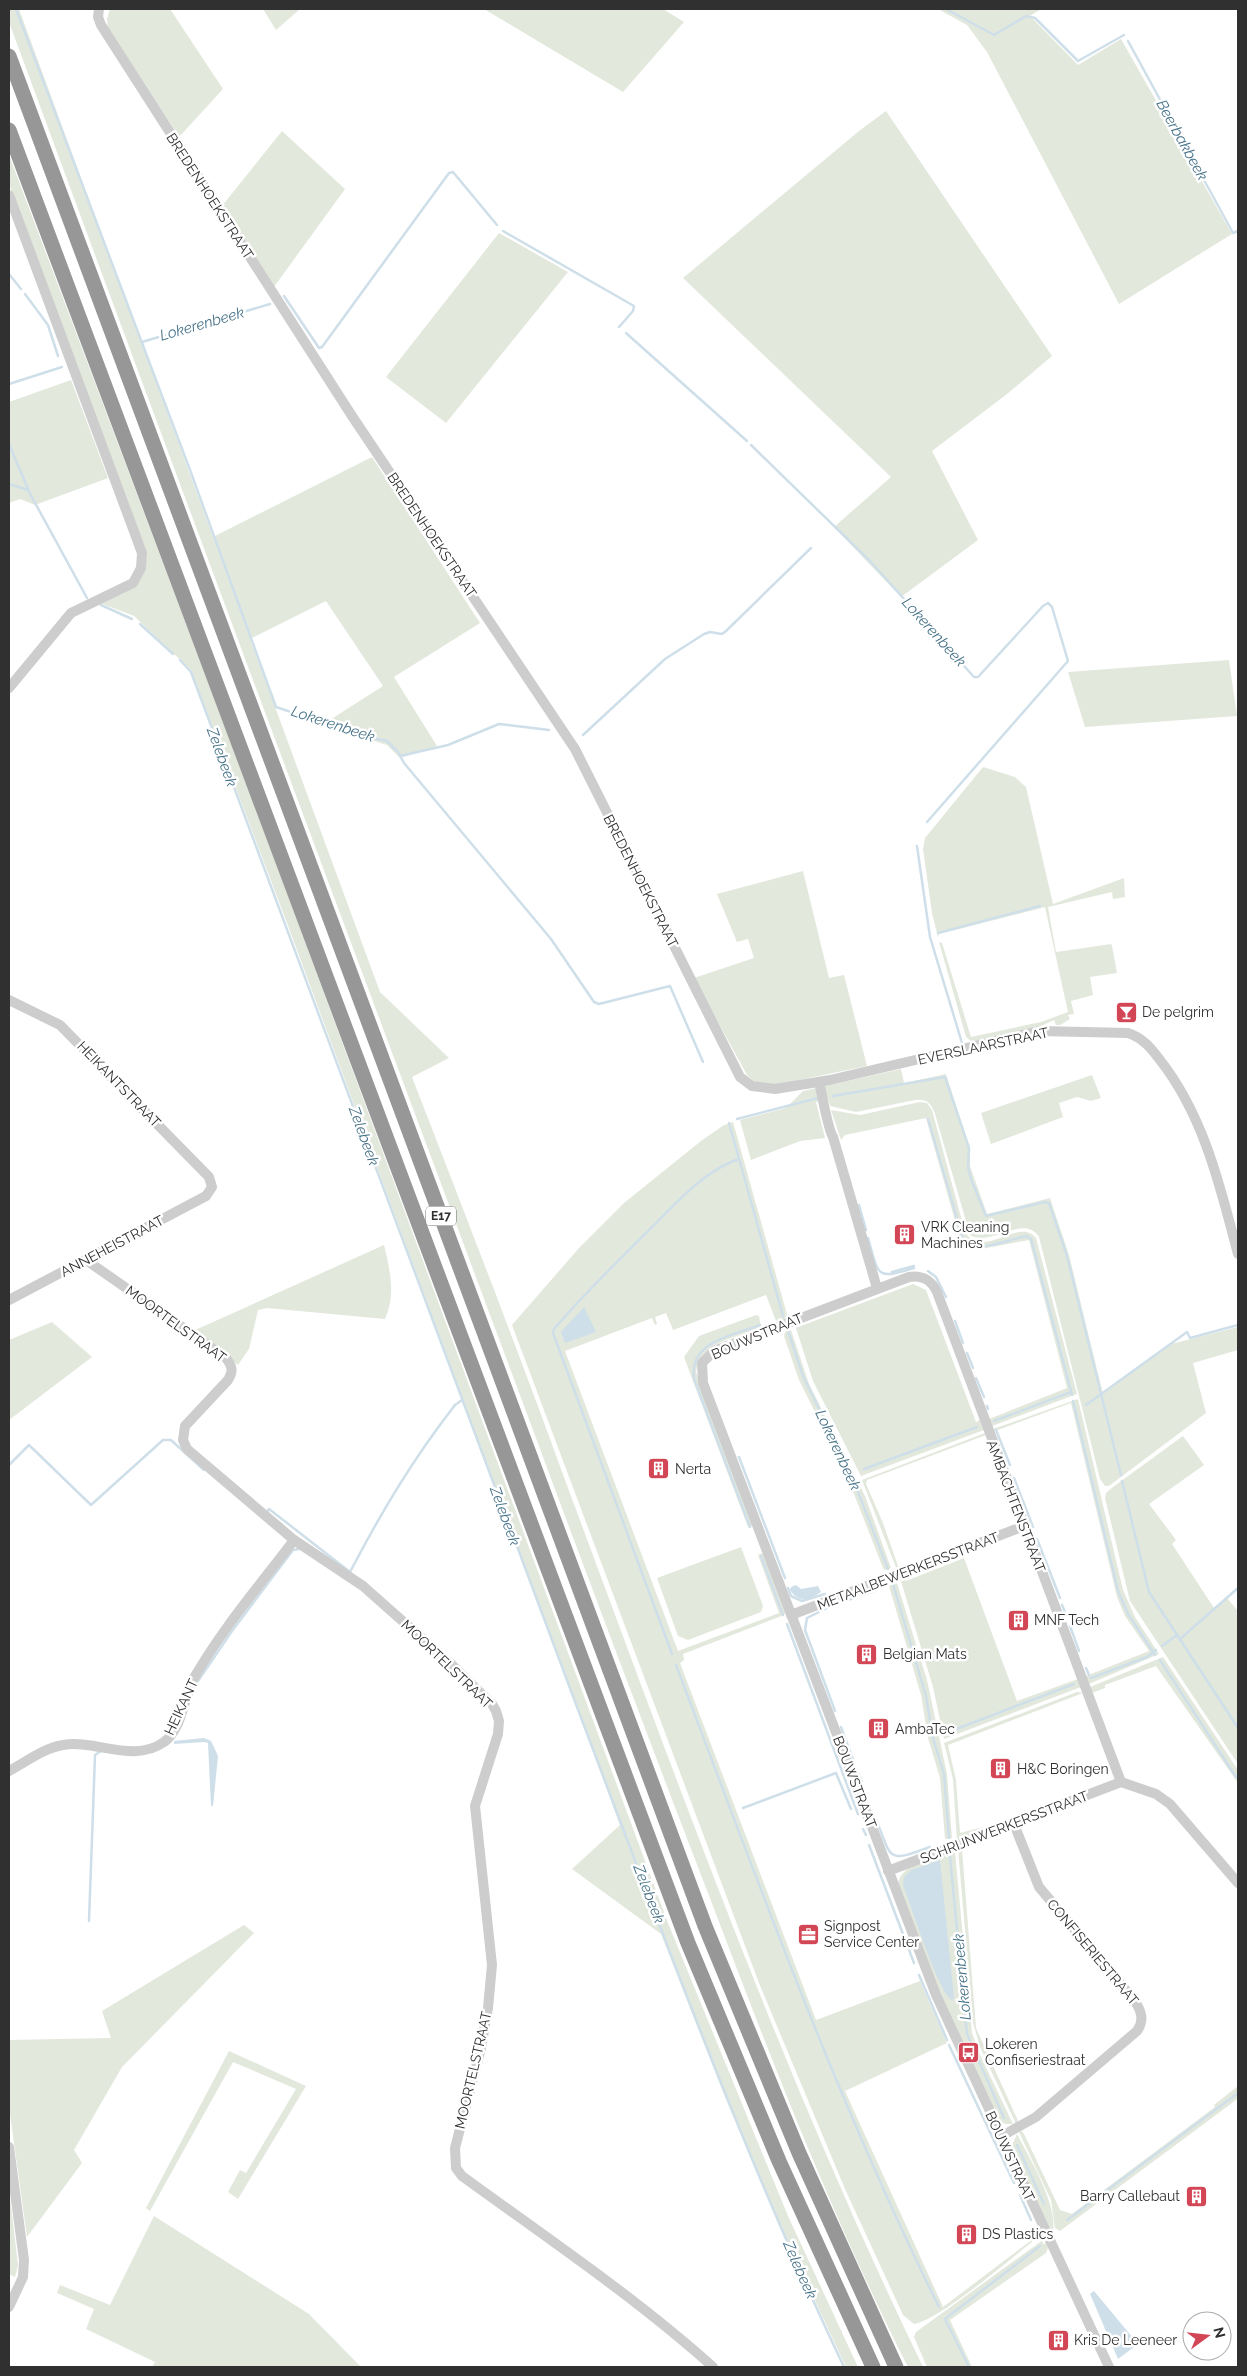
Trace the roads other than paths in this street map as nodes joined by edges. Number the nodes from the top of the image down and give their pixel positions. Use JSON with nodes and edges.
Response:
{"nodes":[{"id":1,"x":99,"y":9,"type":"edge"},
{"id":2,"x":9,"y":56,"type":"edge"},
{"id":3,"x":9,"y":130,"type":"edge"},
{"id":4,"x":9,"y":195,"type":"edge"},
{"id":5,"x":9,"y":688,"type":"edge"},
{"id":6,"x":9,"y":1000,"type":"edge"},
{"id":7,"x":740,"y":1077,"type":"joint"},
{"id":8,"x":819,"y":1082,"type":"junction"},
{"id":9,"x":212,"y":1187,"type":"joint"},
{"id":10,"x":1238,"y":1254,"type":"edge"},
{"id":11,"x":86,"y":1260,"type":"junction"},
{"id":12,"x":877,"y":1288,"type":"junction"},
{"id":13,"x":9,"y":1300,"type":"edge"},
{"id":14,"x":1024,"y":1526,"type":"junction"},
{"id":15,"x":294,"y":1540,"type":"junction"},
{"id":16,"x":791,"y":1615,"type":"junction"},
{"id":17,"x":9,"y":1771,"type":"edge"},
{"id":18,"x":1121,"y":1782,"type":"junction"},
{"id":19,"x":1014,"y":1824,"type":"junction"},
{"id":20,"x":888,"y":1871,"type":"junction"},
{"id":21,"x":1238,"y":1883,"type":"edge"},
{"id":22,"x":1000,"y":2137,"type":"junction"},
{"id":23,"x":9,"y":2147,"type":"edge"},
{"id":24,"x":9,"y":2308,"type":"edge"},
{"id":25,"x":713,"y":2367,"type":"edge"},
{"id":26,"x":872,"y":2367,"type":"edge"},
{"id":27,"x":896,"y":2367,"type":"edge"},
{"id":28,"x":1109,"y":2367,"type":"edge"}],
"edges":[{"from":1,"to":7,"type":"street","name":"BREDENHOEKSTRAAT"},
{"from":2,"to":27,"type":"highway","number":"E17"},
{"from":3,"to":26,"type":"highway","number":"E17"},
{"from":4,"to":5,"type":"street"},
{"from":6,"to":9,"type":"street","name":"HEIKANTSTRAAT"},
{"from":7,"to":8,"type":"street","name":"EVERSLAARSTRAAT"},
{"from":8,"to":10,"type":"street","name":"EVERSLAARSTRAAT"},
{"from":8,"to":12,"type":"street"},
{"from":9,"to":11,"type":"street","name":"ANNEHEISTRAAT"},
{"from":11,"to":13,"type":"street","name":"ANNEHEISTRAAT"},
{"from":11,"to":15,"type":"street","name":"MOORTELSTRAAT"},
{"from":12,"to":14,"type":"street","name":"AMBACHTENSTRAAT"},
{"from":12,"to":16,"type":"street","name":"BOUWSTRAAT"},
{"from":14,"to":16,"type":"street","name":"METAALBEWERKERSSTRAAT"},
{"from":14,"to":18,"type":"street","name":"AMBACHTENSTRAAT"},
{"from":15,"to":17,"type":"street","name":"HEIKANT"},
{"from":15,"to":25,"type":"street","name":"MOORTELSTRAAT"},
{"from":16,"to":20,"type":"street","name":"BOUWSTRAAT"},
{"from":18,"to":19,"type":"street","name":"SCHRIJNWERKERSSTRAAT"},
{"from":18,"to":21,"type":"street"},
{"from":19,"to":20,"type":"street","name":"SCHRIJNWERKERSSTRAAT"},
{"from":19,"to":22,"type":"street","name":"CONFISERIESTRAAT"},
{"from":20,"to":22,"type":"street","name":"BOUWSTRAAT"},
{"from":22,"to":28,"type":"street","name":"BOUWSTRAAT"},
{"from":23,"to":24,"type":"street"}]}
